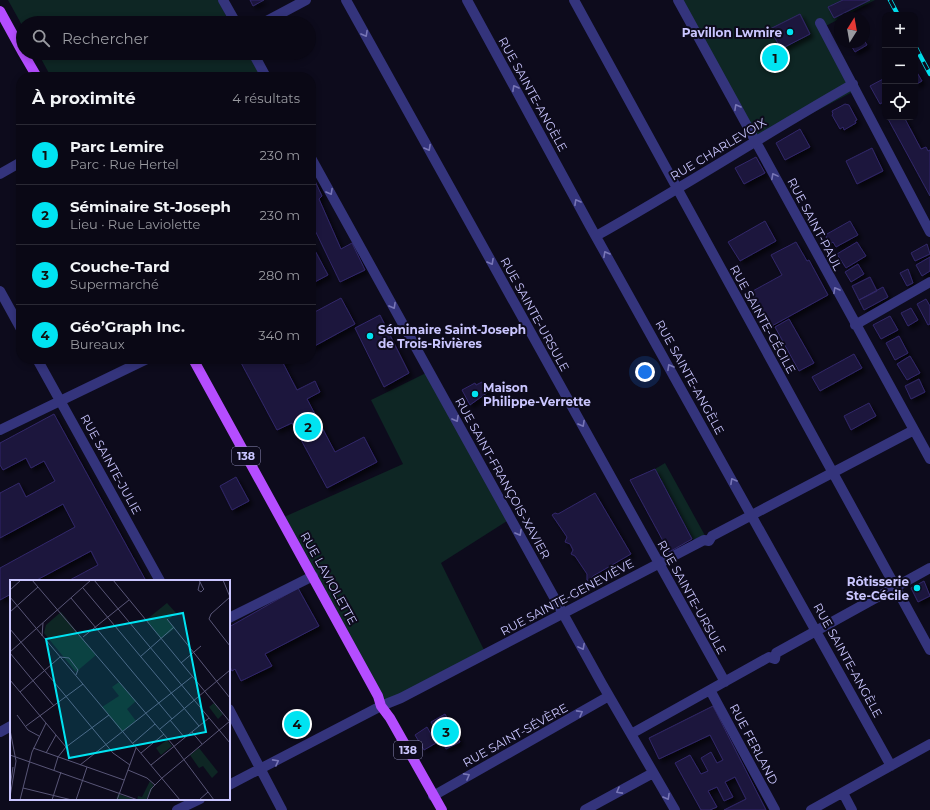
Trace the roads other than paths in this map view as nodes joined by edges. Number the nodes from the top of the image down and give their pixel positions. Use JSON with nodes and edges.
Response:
{"nodes":[{"id":1,"x":223,"y":0,"type":"edge"},
{"id":2,"x":306,"y":0,"type":"edge"},
{"id":3,"x":346,"y":0,"type":"edge"},
{"id":4,"x":467,"y":0,"type":"edge"},
{"id":5,"x":574,"y":0,"type":"edge"},
{"id":6,"x":678,"y":0,"type":"edge"},
{"id":7,"x":0,"y":11,"type":"edge"},
{"id":8,"x":232,"y":16,"type":"edge"},
{"id":9,"x":276,"y":16,"type":"edge"},
{"id":10,"x":820,"y":23,"type":"dead end"},
{"id":11,"x":16,"y":40,"type":"edge"},
{"id":12,"x":27,"y":60,"type":"edge"},
{"id":13,"x":257,"y":60,"type":"edge"},
{"id":14,"x":34,"y":72,"type":"edge"},
{"id":15,"x":263,"y":72,"type":"edge"},
{"id":16,"x":853,"y":84,"type":"junction"},
{"id":17,"x":756,"y":141,"type":"junction"},
{"id":18,"x":16,"y":165,"type":"edge"},
{"id":19,"x":316,"y":167,"type":"edge"},
{"id":20,"x":0,"y":174,"type":"edge"},
{"id":21,"x":678,"y":189,"type":"junction"},
{"id":22,"x":930,"y":232,"type":"edge"},
{"id":23,"x":596,"y":236,"type":"junction"},
{"id":24,"x":930,"y":282,"type":"edge"},
{"id":25,"x":0,"y":291,"type":"edge"},
{"id":26,"x":16,"y":320,"type":"edge"},
{"id":27,"x":855,"y":325,"type":"junction"},
{"id":28,"x":40,"y":364,"type":"edge"},
{"id":29,"x":137,"y":364,"type":"edge"},
{"id":30,"x":196,"y":364,"type":"edge"},
{"id":31,"x":61,"y":401,"type":"junction"},
{"id":32,"x":0,"y":430,"type":"edge"},
{"id":33,"x":914,"y":430,"type":"junction"},
{"id":34,"x":930,"y":459,"type":"edge"},
{"id":35,"x":833,"y":472,"type":"junction"},
{"id":36,"x":752,"y":515,"type":"junction"},
{"id":37,"x":659,"y":563,"type":"junction"},
{"id":38,"x":930,"y":568,"type":"edge"},
{"id":39,"x":313,"y":576,"type":"junction"},
{"id":40,"x":159,"y":580,"type":"edge"},
{"id":41,"x":896,"y":587,"type":"junction"},
{"id":42,"x":564,"y":613,"type":"junction"},
{"id":43,"x":230,"y":618,"type":"edge"},
{"id":44,"x":817,"y":631,"type":"junction"},
{"id":45,"x":930,"y":650,"type":"edge"},
{"id":46,"x":725,"y":682,"type":"junction"},
{"id":47,"x":710,"y":690,"type":"junction"},
{"id":48,"x":609,"y":696,"type":"junction"},
{"id":49,"x":381,"y":706,"type":"junction"},
{"id":50,"x":230,"y":711,"type":"edge"},
{"id":51,"x":10,"y":727,"type":"edge"},
{"id":52,"x":0,"y":732,"type":"edge"},
{"id":53,"x":631,"y":734,"type":"junction"},
{"id":54,"x":930,"y":744,"type":"edge"},
{"id":55,"x":892,"y":766,"type":"junction"},
{"id":56,"x":261,"y":770,"type":"junction"},
{"id":57,"x":654,"y":772,"type":"junction"},
{"id":58,"x":230,"y":785,"type":"edge"},
{"id":59,"x":843,"y":793,"type":"junction"},
{"id":60,"x":433,"y":796,"type":"junction"},
{"id":61,"x":198,"y":800,"type":"edge"},
{"id":62,"x":177,"y":810,"type":"edge"},
{"id":63,"x":282,"y":810,"type":"edge"},
{"id":64,"x":442,"y":810,"type":"edge"},
{"id":65,"x":585,"y":810,"type":"edge"},
{"id":66,"x":674,"y":810,"type":"edge"},
{"id":67,"x":775,"y":810,"type":"edge"},
{"id":68,"x":811,"y":810,"type":"edge"},
{"id":69,"x":852,"y":810,"type":"edge"}],
"edges":[{"from":1,"to":8,"type":"street"},
{"from":2,"to":9,"type":"street"},
{"from":3,"to":37,"type":"street","name":"RUE SAINTE-URSULE","one_way":true},
{"from":23,"to":4,"type":"street","name":"RUE SAINTE-ANGÈLE","one_way":true},
{"from":5,"to":21,"type":"street","name":"RUE SAINTE-CÉCILE"},
{"from":17,"to":6,"type":"street","name":"RUE SAINT-PAUL","one_way":true},
{"from":7,"to":11,"type":"main road"},
{"from":10,"to":16,"type":"street"},
{"from":12,"to":14,"type":"main road"},
{"from":13,"to":15,"type":"street"},
{"from":16,"to":17,"type":"street","name":"RUE CHARLEVOIX"},
{"from":16,"to":22,"type":"street"},
{"from":17,"to":21,"type":"street","name":"RUE CHARLEVOIX"},
{"from":27,"to":17,"type":"street","name":"RUE SAINT-PAUL","one_way":true},
{"from":18,"to":20,"type":"street"},
{"from":19,"to":42,"type":"street","name":"RUE SAINT-FRANÇOIS-XAVIER","one_way":true},
{"from":21,"to":23,"type":"street","name":"RUE CHARLEVOIX"},
{"from":21,"to":35,"type":"street","name":"RUE SAINTE-CÉCILE"},
{"from":36,"to":23,"type":"street","name":"RUE SAINTE-ANGÈLE","one_way":true},
{"from":24,"to":27,"type":"street"},
{"from":25,"to":26,"type":"street"},
{"from":27,"to":33,"type":"street","name":"RUE SAINT-PAUL"},
{"from":28,"to":31,"type":"street","name":"RUE SAINTE-JULIE"},
{"from":29,"to":31,"type":"street"},
{"from":30,"to":39,"type":"main road","name":"RUE LAVIOLETTE","number":"138"},
{"from":31,"to":32,"type":"street"},
{"from":31,"to":40,"type":"street","name":"RUE SAINTE-JULIE"},
{"from":33,"to":34,"type":"street","name":"RUE SAINT-PAUL"},
{"from":33,"to":35,"type":"street","name":"RUE SAINTE-GENEVIÈVE"},
{"from":35,"to":36,"type":"street","name":"RUE SAINTE-GENEVIÈVE"},
{"from":35,"to":41,"type":"street","name":"RUE SAINTE-CÉCILE"},
{"from":36,"to":37,"type":"street","name":"RUE SAINTE-GENEVIÈVE"},
{"from":36,"to":44,"type":"street","name":"RUE SAINTE-ANGÈLE"},
{"from":37,"to":42,"type":"street","name":"RUE SAINTE-GENEVIÈVE"},
{"from":37,"to":46,"type":"street","name":"RUE SAINTE-URSULE"},
{"from":38,"to":41,"type":"street"},
{"from":39,"to":43,"type":"street"},
{"from":39,"to":49,"type":"main road","name":"RUE LAVIOLETTE","number":"138"},
{"from":41,"to":44,"type":"street"},
{"from":41,"to":45,"type":"street","name":"RUE SAINTE-CÉCILE"},
{"from":42,"to":48,"type":"street","name":"RUE SAINT-FRANÇOIS-XAVIER","one_way":true},
{"from":42,"to":49,"type":"street","name":"RUE SAINTE-GENEVIÈVE"},
{"from":44,"to":46,"type":"street"},
{"from":44,"to":55,"type":"street","name":"RUE SAINTE-ANGÈLE"},
{"from":46,"to":47,"type":"street"},
{"from":47,"to":53,"type":"street"},
{"from":47,"to":67,"type":"street","name":"RUE FERLAND"},
{"from":48,"to":53,"type":"street","name":"RUE SAINT-FRANÇOIS-XAVIER"},
{"from":60,"to":48,"type":"street","name":"RUE SAINT-SÉVÈRE","one_way":true},
{"from":56,"to":49,"type":"street","name":"RUE SAINTE-GENEVIÈVE","one_way":true},
{"from":49,"to":60,"type":"main road","name":"RUE LAVIOLETTE","number":"138"},
{"from":50,"to":56,"type":"street"},
{"from":51,"to":52,"type":"street"},
{"from":53,"to":57,"type":"street","name":"RUE SAINT-FRANÇOIS-XAVIER"},
{"from":54,"to":55,"type":"street"},
{"from":55,"to":59,"type":"street"},
{"from":56,"to":58,"type":"street","name":"RUE SAINTE-GENEVIÈVE"},
{"from":56,"to":63,"type":"street"},
{"from":57,"to":65,"type":"street","one_way":true},
{"from":57,"to":66,"type":"street","name":"RUE SAINT-FRANÇOIS-XAVIER","one_way":true},
{"from":59,"to":68,"type":"street"},
{"from":59,"to":69,"type":"street"},
{"from":60,"to":64,"type":"main road","name":"RUE LAVIOLETTE","number":"138"},
{"from":61,"to":62,"type":"street"}]}
